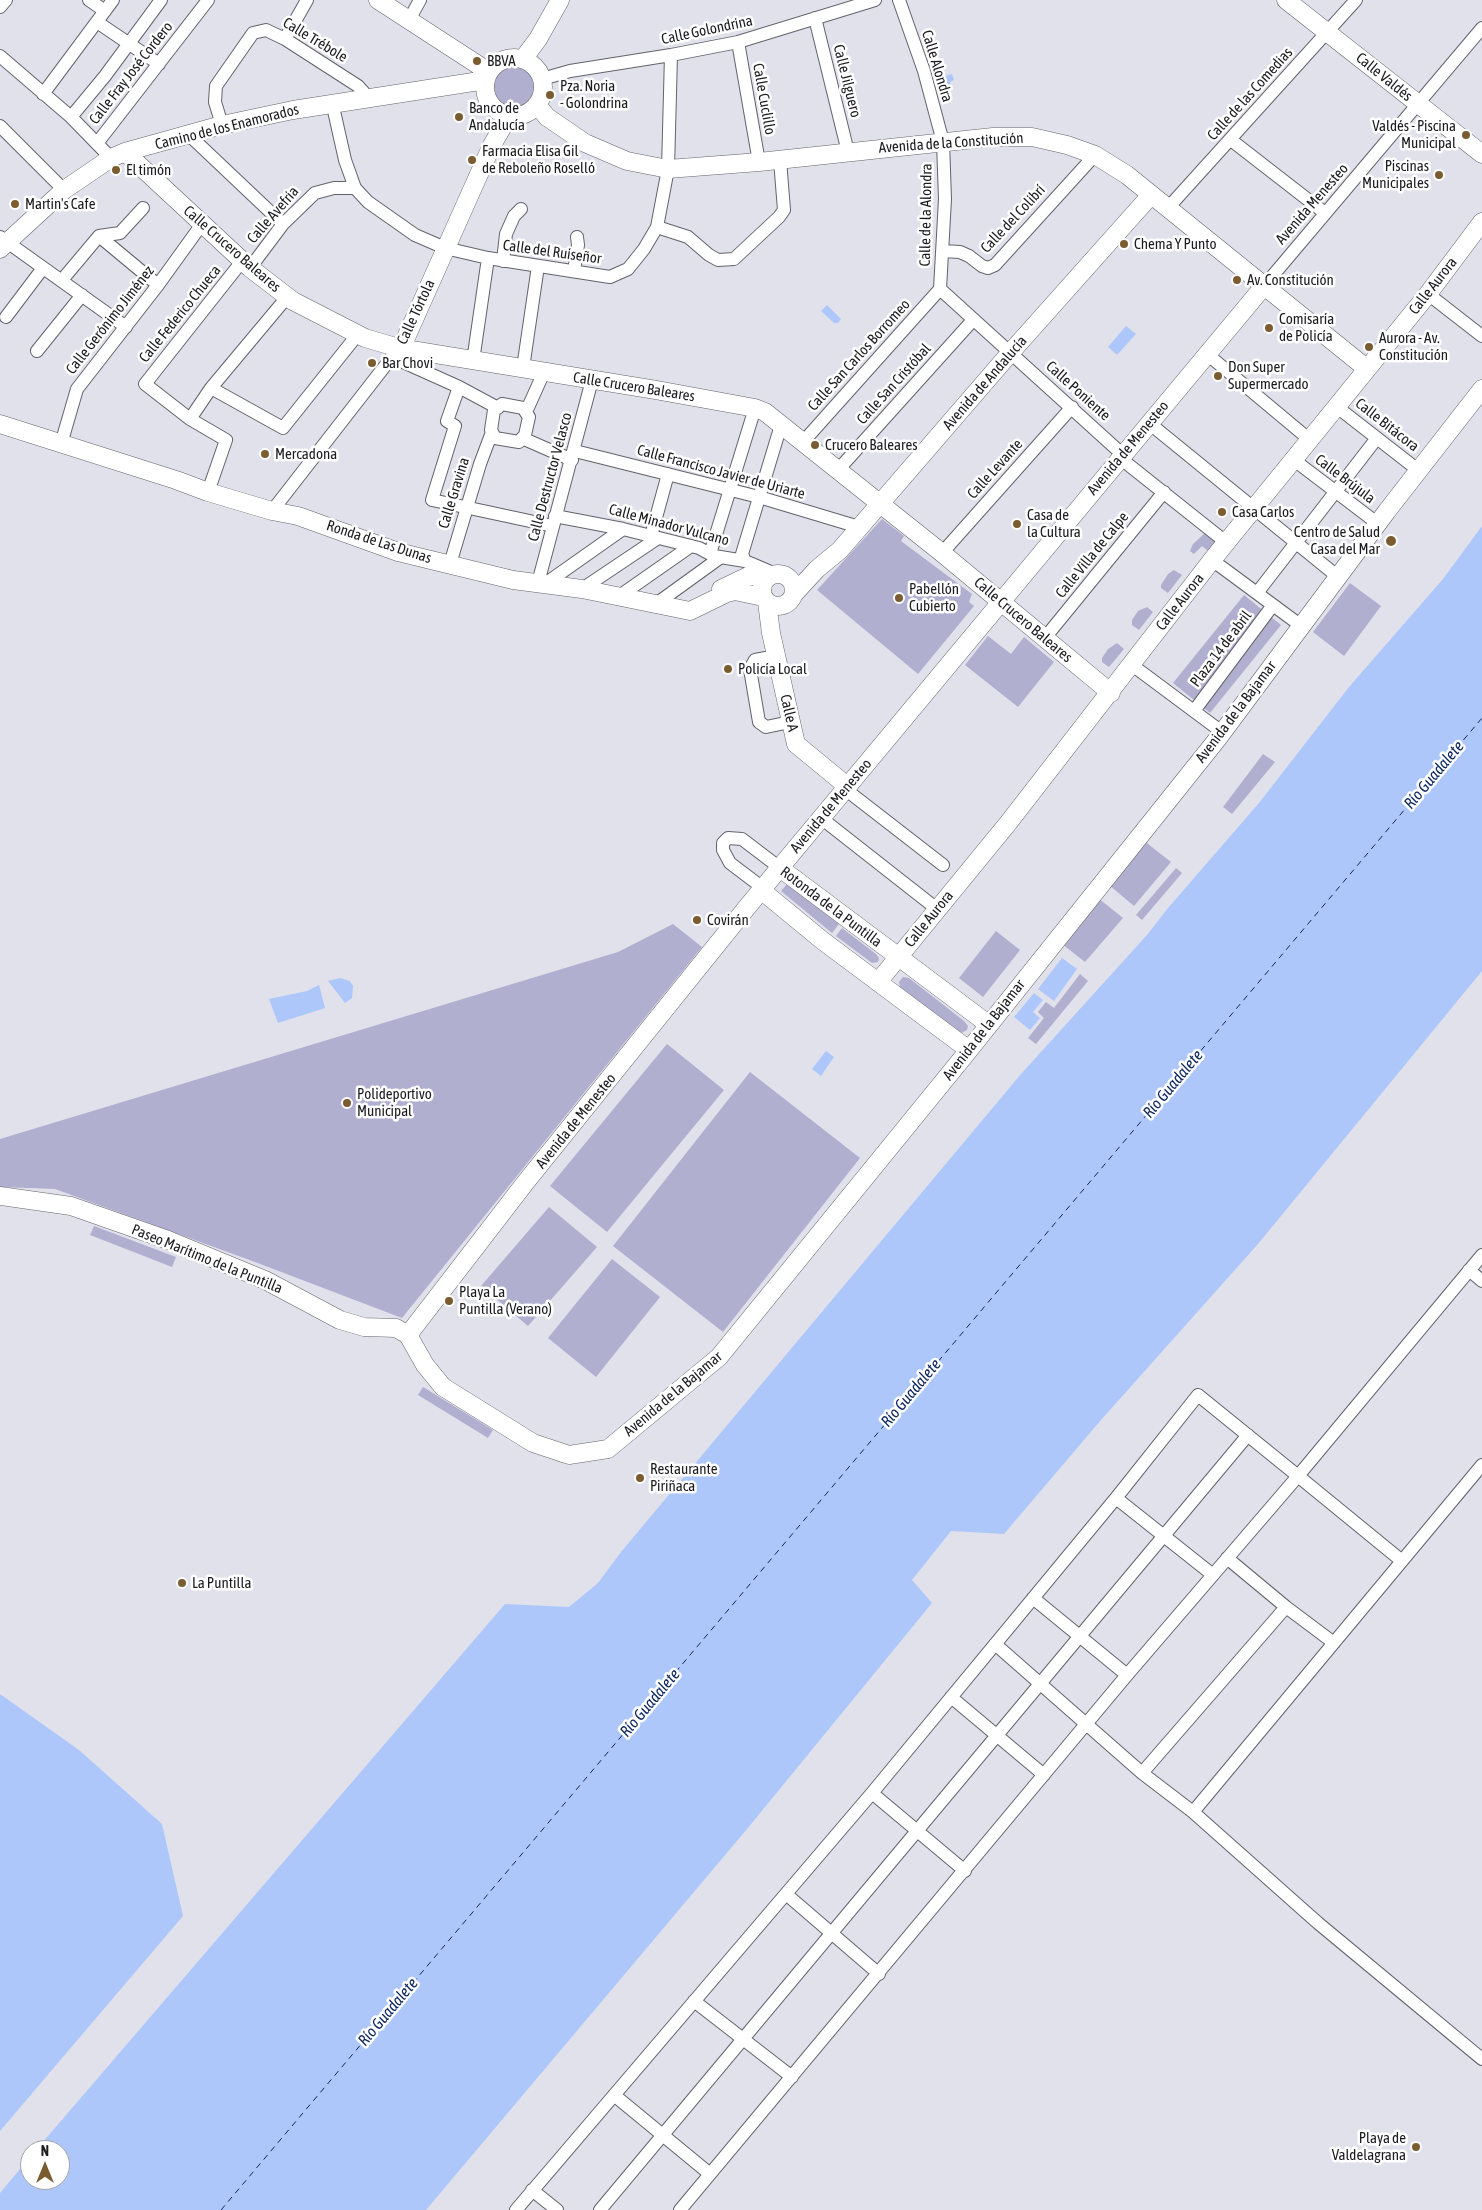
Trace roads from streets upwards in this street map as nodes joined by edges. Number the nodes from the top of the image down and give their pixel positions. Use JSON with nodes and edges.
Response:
{"nodes":[{"id":1,"x":6,"y":0,"type":"edge"},
{"id":2,"x":89,"y":0,"type":"edge"},
{"id":3,"x":208,"y":0,"type":"edge"},
{"id":4,"x":307,"y":0,"type":"edge"},
{"id":5,"x":378,"y":0,"type":"edge"},
{"id":6,"x":420,"y":0,"type":"edge"},
{"id":7,"x":560,"y":0,"type":"edge"},
{"id":8,"x":876,"y":0,"type":"edge"},
{"id":9,"x":899,"y":0,"type":"edge"},
{"id":10,"x":1286,"y":0,"type":"edge"},
{"id":11,"x":1356,"y":0,"type":"edge"},
{"id":12,"x":159,"y":2,"type":"edge"},
{"id":13,"x":109,"y":5,"type":"edge"},
{"id":14,"x":846,"y":5,"type":"edge"},
{"id":15,"x":0,"y":7,"type":"edge"},
{"id":16,"x":815,"y":18,"type":"junction"},
{"id":17,"x":409,"y":20,"type":"junction"},
{"id":18,"x":97,"y":22,"type":"junction"},
{"id":19,"x":1482,"y":28,"type":"edge"},
{"id":20,"x":1327,"y":32,"type":"junction"},
{"id":21,"x":285,"y":39,"type":"junction"},
{"id":22,"x":738,"y":42,"type":"junction"},
{"id":23,"x":128,"y":44,"type":"junction"},
{"id":24,"x":671,"y":55,"type":"junction"},
{"id":25,"x":0,"y":56,"type":"edge"},
{"id":26,"x":523,"y":59,"type":"junction"},
{"id":27,"x":159,"y":64,"type":"junction"},
{"id":28,"x":487,"y":76,"type":"junction"},
{"id":29,"x":542,"y":79,"type":"junction"},
{"id":30,"x":43,"y":94,"type":"junction"},
{"id":31,"x":368,"y":97,"type":"junction"},
{"id":32,"x":332,"y":102,"type":"junction"},
{"id":33,"x":537,"y":105,"type":"junction"},
{"id":34,"x":1418,"y":105,"type":"junction"},
{"id":35,"x":509,"y":116,"type":"junction"},
{"id":36,"x":71,"y":117,"type":"junction"},
{"id":37,"x":222,"y":125,"type":"junction"},
{"id":38,"x":0,"y":126,"type":"edge"},
{"id":39,"x":188,"y":135,"type":"junction"},
{"id":40,"x":1231,"y":140,"type":"junction"},
{"id":41,"x":98,"y":142,"type":"junction"},
{"id":42,"x":943,"y":142,"type":"junction"},
{"id":43,"x":848,"y":152,"type":"junction"},
{"id":44,"x":1095,"y":154,"type":"junction"},
{"id":45,"x":1482,"y":154,"type":"edge"},
{"id":46,"x":118,"y":155,"type":"junction"},
{"id":47,"x":780,"y":160,"type":"junction"},
{"id":48,"x":758,"y":162,"type":"junction"},
{"id":49,"x":668,"y":168,"type":"junction"},
{"id":50,"x":355,"y":188,"type":"junction"},
{"id":51,"x":64,"y":190,"type":"junction"},
{"id":52,"x":1151,"y":195,"type":"junction"},
{"id":53,"x":143,"y":208,"type":"dead end"},
{"id":54,"x":521,"y":209,"type":"dead end"},
{"id":55,"x":1167,"y":209,"type":"junction"},
{"id":56,"x":1325,"y":213,"type":"junction"},
{"id":57,"x":1482,"y":222,"type":"edge"},
{"id":58,"x":202,"y":224,"type":"junction"},
{"id":59,"x":283,"y":224,"type":"junction"},
{"id":60,"x":657,"y":227,"type":"junction"},
{"id":61,"x":99,"y":236,"type":"junction"},
{"id":62,"x":577,"y":237,"type":"dead end"},
{"id":63,"x":2,"y":242,"type":"edge"},
{"id":64,"x":445,"y":248,"type":"junction"},
{"id":65,"x":943,"y":251,"type":"junction"},
{"id":66,"x":488,"y":258,"type":"junction"},
{"id":67,"x":503,"y":261,"type":"junction"},
{"id":68,"x":246,"y":264,"type":"junction"},
{"id":69,"x":538,"y":266,"type":"junction"},
{"id":70,"x":43,"y":268,"type":"junction"},
{"id":71,"x":574,"y":271,"type":"junction"},
{"id":72,"x":62,"y":280,"type":"junction"},
{"id":73,"x":158,"y":285,"type":"junction"},
{"id":74,"x":1264,"y":286,"type":"junction"},
{"id":75,"x":940,"y":289,"type":"junction"},
{"id":76,"x":1428,"y":294,"type":"junction"},
{"id":77,"x":82,"y":295,"type":"junction"},
{"id":78,"x":288,"y":296,"type":"junction"},
{"id":79,"x":6,"y":317,"type":"dead end"},
{"id":80,"x":973,"y":320,"type":"junction"},
{"id":81,"x":126,"y":327,"type":"junction"},
{"id":82,"x":358,"y":334,"type":"junction"},
{"id":83,"x":1482,"y":336,"type":"edge"},
{"id":84,"x":37,"y":351,"type":"dead end"},
{"id":85,"x":1011,"y":352,"type":"junction"},
{"id":86,"x":395,"y":353,"type":"junction"},
{"id":87,"x":1207,"y":354,"type":"junction"},
{"id":88,"x":473,"y":361,"type":"junction"},
{"id":89,"x":523,"y":368,"type":"junction"},
{"id":90,"x":1366,"y":368,"type":"junction"},
{"id":91,"x":544,"y":372,"type":"junction"},
{"id":92,"x":592,"y":380,"type":"junction"},
{"id":93,"x":459,"y":387,"type":"junction"},
{"id":94,"x":211,"y":388,"type":"junction"},
{"id":95,"x":1482,"y":389,"type":"edge"},
{"id":96,"x":1337,"y":407,"type":"junction"},
{"id":97,"x":498,"y":408,"type":"junction"},
{"id":98,"x":755,"y":408,"type":"junction"},
{"id":99,"x":1072,"y":408,"type":"junction"},
{"id":100,"x":526,"y":412,"type":"junction"},
{"id":101,"x":190,"y":418,"type":"junction"},
{"id":102,"x":1149,"y":423,"type":"junction"},
{"id":103,"x":0,"y":424,"type":"edge"},
{"id":104,"x":781,"y":425,"type":"junction"},
{"id":105,"x":492,"y":432,"type":"junction"},
{"id":106,"x":522,"y":438,"type":"junction"},
{"id":107,"x":1377,"y":438,"type":"junction"},
{"id":108,"x":1310,"y":440,"type":"junction"},
{"id":109,"x":803,"y":442,"type":"junction"},
{"id":110,"x":61,"y":444,"type":"junction"},
{"id":111,"x":573,"y":455,"type":"junction"},
{"id":112,"x":1121,"y":456,"type":"junction"},
{"id":113,"x":1294,"y":460,"type":"junction"},
{"id":114,"x":838,"y":470,"type":"junction"},
{"id":115,"x":1418,"y":470,"type":"junction"},
{"id":116,"x":668,"y":474,"type":"junction"},
{"id":117,"x":208,"y":492,"type":"junction"},
{"id":118,"x":1164,"y":492,"type":"junction"},
{"id":119,"x":1336,"y":492,"type":"junction"},
{"id":120,"x":759,"y":497,"type":"junction"},
{"id":121,"x":879,"y":504,"type":"junction"},
{"id":122,"x":466,"y":508,"type":"junction"},
{"id":123,"x":1254,"y":509,"type":"junction"},
{"id":124,"x":272,"y":511,"type":"junction"},
{"id":125,"x":554,"y":521,"type":"junction"},
{"id":126,"x":1377,"y":523,"type":"junction"},
{"id":127,"x":859,"y":526,"type":"junction"},
{"id":128,"x":623,"y":529,"type":"junction"},
{"id":129,"x":655,"y":537,"type":"junction"},
{"id":130,"x":1227,"y":543,"type":"junction"},
{"id":131,"x":1296,"y":543,"type":"junction"},
{"id":132,"x":692,"y":546,"type":"junction"},
{"id":133,"x":942,"y":553,"type":"junction"},
{"id":134,"x":715,"y":555,"type":"junction"},
{"id":135,"x":1212,"y":560,"type":"junction"},
{"id":136,"x":745,"y":561,"type":"junction"},
{"id":137,"x":450,"y":564,"type":"junction"},
{"id":138,"x":1337,"y":576,"type":"junction"},
{"id":139,"x":542,"y":584,"type":"junction"},
{"id":140,"x":783,"y":586,"type":"junction"},
{"id":141,"x":582,"y":589,"type":"junction"},
{"id":142,"x":1257,"y":593,"type":"junction"},
{"id":143,"x":618,"y":597,"type":"junction"},
{"id":144,"x":765,"y":599,"type":"junction"},
{"id":145,"x":999,"y":601,"type":"junction"},
{"id":146,"x":656,"y":604,"type":"junction"},
{"id":147,"x":1274,"y":605,"type":"junction"},
{"id":148,"x":690,"y":611,"type":"junction"},
{"id":149,"x":1300,"y":625,"type":"junction"},
{"id":150,"x":1044,"y":639,"type":"junction"},
{"id":151,"x":776,"y":651,"type":"junction"},
{"id":152,"x":1132,"y":664,"type":"junction"},
{"id":153,"x":1111,"y":694,"type":"junction"},
{"id":154,"x":1194,"y":711,"type":"junction"},
{"id":155,"x":790,"y":722,"type":"junction"},
{"id":156,"x":1222,"y":732,"type":"junction"},
{"id":157,"x":846,"y":787,"type":"junction"},
{"id":158,"x":821,"y":818,"type":"junction"},
{"id":159,"x":943,"y":865,"type":"dead end"},
{"id":160,"x":780,"y":868,"type":"junction"},
{"id":161,"x":762,"y":889,"type":"junction"},
{"id":162,"x":936,"y":909,"type":"junction"},
{"id":163,"x":898,"y":958,"type":"junction"},
{"id":164,"x":878,"y":982,"type":"junction"},
{"id":165,"x":988,"y":1024,"type":"junction"},
{"id":166,"x":968,"y":1050,"type":"junction"},
{"id":167,"x":0,"y":1196,"type":"edge"},
{"id":168,"x":1482,"y":1255,"type":"edge"},
{"id":169,"x":1469,"y":1270,"type":"junction"},
{"id":170,"x":1482,"y":1281,"type":"edge"},
{"id":171,"x":408,"y":1335,"type":"junction"},
{"id":172,"x":1248,"y":1435,"type":"junction"},
{"id":173,"x":1482,"y":1465,"type":"edge"},
{"id":174,"x":1298,"y":1476,"type":"junction"},
{"id":175,"x":1116,"y":1498,"type":"junction"},
{"id":176,"x":1164,"y":1536,"type":"junction"},
{"id":177,"x":1227,"y":1558,"type":"junction"},
{"id":178,"x":1402,"y":1561,"type":"junction"},
{"id":179,"x":1213,"y":1574,"type":"junction"},
{"id":180,"x":1033,"y":1598,"type":"junction"},
{"id":181,"x":1286,"y":1607,"type":"junction"},
{"id":182,"x":1080,"y":1636,"type":"junction"},
{"id":183,"x":1334,"y":1643,"type":"junction"},
{"id":184,"x":995,"y":1644,"type":"junction"},
{"id":185,"x":1127,"y":1675,"type":"junction"},
{"id":186,"x":1040,"y":1684,"type":"junction"},
{"id":187,"x":951,"y":1697,"type":"junction"},
{"id":188,"x":1086,"y":1724,"type":"junction"},
{"id":189,"x":996,"y":1736,"type":"junction"},
{"id":190,"x":1142,"y":1773,"type":"junction"},
{"id":191,"x":1044,"y":1775,"type":"junction"},
{"id":192,"x":872,"y":1793,"type":"junction"},
{"id":193,"x":1193,"y":1812,"type":"junction"},
{"id":194,"x":917,"y":1831,"type":"junction"},
{"id":195,"x":965,"y":1871,"type":"junction"},
{"id":196,"x":786,"y":1894,"type":"junction"},
{"id":197,"x":831,"y":1933,"type":"junction"},
{"id":198,"x":878,"y":1974,"type":"junction"},
{"id":199,"x":694,"y":2001,"type":"junction"},
{"id":200,"x":743,"y":2039,"type":"junction"},
{"id":201,"x":1482,"y":2059,"type":"edge"},
{"id":202,"x":792,"y":2077,"type":"junction"},
{"id":203,"x":614,"y":2095,"type":"junction"},
{"id":204,"x":662,"y":2135,"type":"junction"},
{"id":205,"x":710,"y":2174,"type":"junction"},
{"id":206,"x":532,"y":2190,"type":"junction"},
{"id":207,"x":516,"y":2210,"type":"edge"},
{"id":208,"x":557,"y":2210,"type":"edge"},
{"id":209,"x":600,"y":2210,"type":"edge"},
{"id":210,"x":680,"y":2210,"type":"edge"}],
"edges":[{"from":1,"to":15,"type":"street"},
{"from":2,"to":13,"type":"street"},
{"from":3,"to":27,"type":"street","name":"Calle Fray José Cordero"},
{"from":4,"to":21,"type":"street"},
{"from":5,"to":17,"type":"street"},
{"from":6,"to":17,"type":"street"},
{"from":7,"to":26,"type":"street"},
{"from":8,"to":14,"type":"street","name":"Calle Golondrina"},
{"from":9,"to":42,"type":"street","name":"Calle Alondra"},
{"from":10,"to":20,"type":"street","name":"Calle Valdés"},
{"from":11,"to":20,"type":"street","name":"Calle de las Comedias"},
{"from":12,"to":23,"type":"street"},
{"from":13,"to":18,"type":"street"},
{"from":14,"to":16,"type":"street","name":"Calle Golondrina"},
{"from":16,"to":22,"type":"street","name":"Calle Golondrina"},
{"from":16,"to":43,"type":"street","name":"Calle Jilguero"},
{"from":17,"to":28,"type":"street"},
{"from":18,"to":23,"type":"street"},
{"from":18,"to":30,"type":"street"},
{"from":19,"to":34,"type":"street","name":"Avenida Menesteo"},
{"from":20,"to":34,"type":"street","name":"Calle Valdés"},
{"from":20,"to":40,"type":"street","name":"Calle de las Comedias"},
{"from":21,"to":31,"type":"street","name":"Calle Trébole"},
{"from":21,"to":37,"type":"street","name":"Calle Trébole"},
{"from":22,"to":24,"type":"street","name":"Calle Golondrina"},
{"from":22,"to":48,"type":"street","name":"Calle Cuclillo"},
{"from":23,"to":27,"type":"street"},
{"from":23,"to":36,"type":"street"},
{"from":24,"to":29,"type":"street","name":"Calle Golondrina"},
{"from":24,"to":49,"type":"street","name":"Calle del Ruiseñor"},
{"from":25,"to":30,"type":"street"},
{"from":26,"to":28,"type":"street"},
{"from":26,"to":29,"type":"street"},
{"from":27,"to":41,"type":"street","name":"Calle Fray José Cordero"},
{"from":28,"to":31,"type":"street","name":"Camino de los Enamorados"},
{"from":28,"to":35,"type":"street"},
{"from":29,"to":33,"type":"street"},
{"from":30,"to":36,"type":"street"},
{"from":31,"to":32,"type":"street","name":"Camino de los Enamorados"},
{"from":32,"to":37,"type":"street","name":"Camino de los Enamorados"},
{"from":32,"to":50,"type":"street","name":"Calle del Ruiseñor"},
{"from":33,"to":35,"type":"street"},
{"from":33,"to":49,"type":"street","name":"Avenida de la Constitución"},
{"from":34,"to":45,"type":"street","name":"Calle Valdés"},
{"from":34,"to":56,"type":"street","name":"Avenida Menesteo"},
{"from":35,"to":64,"type":"street","name":"Calle Tórtola"},
{"from":36,"to":41,"type":"street"},
{"from":37,"to":39,"type":"street","name":"Camino de los Enamorados"},
{"from":38,"to":51,"type":"street"},
{"from":39,"to":46,"type":"street","name":"Camino de los Enamorados"},
{"from":39,"to":59,"type":"street"},
{"from":40,"to":55,"type":"street","name":"Calle de las Comedias"},
{"from":40,"to":56,"type":"street"},
{"from":41,"to":46,"type":"street"},
{"from":42,"to":43,"type":"street","name":"Avenida de la Constitución"},
{"from":42,"to":44,"type":"street","name":"Avenida de la Constitución"},
{"from":42,"to":65,"type":"street","name":"Calle de la Alondra"},
{"from":43,"to":47,"type":"street","name":"Avenida de la Constitución"},
{"from":44,"to":52,"type":"street","name":"Avenida de la Constitución"},
{"from":44,"to":65,"type":"street","name":"Calle del Colibrí"},
{"from":46,"to":51,"type":"street","name":"Camino de los Enamorados"},
{"from":46,"to":58,"type":"street","name":"Calle Crucero Baleares"},
{"from":47,"to":48,"type":"street","name":"Avenida de la Constitución"},
{"from":47,"to":60,"type":"street"},
{"from":48,"to":49,"type":"street","name":"Avenida de la Constitución"},
{"from":49,"to":60,"type":"street","name":"Calle del Ruiseñor"},
{"from":50,"to":59,"type":"street","name":"Calle Avefria"},
{"from":50,"to":64,"type":"street","name":"Calle del Ruiseñor"},
{"from":51,"to":63,"type":"street","name":"Camino de los Enamorados"},
{"from":52,"to":55,"type":"street","name":"Avenida de la Constitución"},
{"from":52,"to":85,"type":"street","name":"Avenida de Andalucía"},
{"from":53,"to":61,"type":"street"},
{"from":54,"to":67,"type":"street"},
{"from":55,"to":74,"type":"street","name":"Avenida de la Constitución"},
{"from":56,"to":74,"type":"street","name":"Avenida Menesteo"},
{"from":57,"to":76,"type":"street","name":"Calle Aurora"},
{"from":58,"to":68,"type":"street","name":"Calle Crucero Baleares"},
{"from":58,"to":73,"type":"street","name":"Calle Gerónimo Jiménez"},
{"from":59,"to":68,"type":"street","name":"Calle Avefria"},
{"from":60,"to":71,"type":"street","name":"Calle del Ruiseñor"},
{"from":61,"to":72,"type":"street"},
{"from":61,"to":73,"type":"street"},
{"from":62,"to":71,"type":"street"},
{"from":63,"to":70,"type":"street"},
{"from":64,"to":66,"type":"street","name":"Calle del Ruiseñor"},
{"from":64,"to":86,"type":"street","name":"Calle Tórtola"},
{"from":65,"to":75,"type":"street","name":"Calle de la Alondra"},
{"from":66,"to":67,"type":"street","name":"Calle del Ruiseñor"},
{"from":66,"to":88,"type":"street"},
{"from":67,"to":69,"type":"street","name":"Calle del Ruiseñor"},
{"from":68,"to":78,"type":"street","name":"Calle Crucero Baleares"},
{"from":68,"to":101,"type":"street","name":"Calle Federico Chueca"},
{"from":69,"to":71,"type":"street","name":"Calle del Ruiseñor"},
{"from":69,"to":89,"type":"street"},
{"from":70,"to":72,"type":"street"},
{"from":70,"to":79,"type":"street"},
{"from":72,"to":77,"type":"street"},
{"from":73,"to":81,"type":"street","name":"Calle Gerónimo Jiménez"},
{"from":74,"to":87,"type":"street","name":"Avenida de Menesteo"},
{"from":74,"to":90,"type":"street","name":"Avenida de la Constitución"},
{"from":75,"to":80,"type":"street","name":"Calle Poniente"},
{"from":75,"to":109,"type":"street","name":"Calle San Carlos Borromeo"},
{"from":76,"to":83,"type":"street"},
{"from":76,"to":90,"type":"street","name":"Calle Aurora"},
{"from":77,"to":81,"type":"street"},
{"from":77,"to":84,"type":"street"},
{"from":78,"to":82,"type":"street","name":"Calle Crucero Baleares"},
{"from":78,"to":94,"type":"street"},
{"from":80,"to":85,"type":"street","name":"Calle Poniente"},
{"from":80,"to":114,"type":"street","name":"Calle San Cristóbal"},
{"from":81,"to":110,"type":"street","name":"Calle Gerónimo Jiménez"},
{"from":82,"to":86,"type":"street","name":"Calle Crucero Baleares"},
{"from":82,"to":94,"type":"street"},
{"from":85,"to":99,"type":"street","name":"Calle Poniente"},
{"from":85,"to":121,"type":"street","name":"Avenida de Andalucía"},
{"from":86,"to":88,"type":"street","name":"Calle Crucero Baleares"},
{"from":86,"to":93,"type":"street"},
{"from":86,"to":124,"type":"street","name":"Calle Tórtola"},
{"from":87,"to":102,"type":"street","name":"Avenida de Menesteo"},
{"from":87,"to":108,"type":"street"},
{"from":88,"to":89,"type":"street","name":"Calle Crucero Baleares"},
{"from":89,"to":91,"type":"street","name":"Calle Crucero Baleares"},
{"from":90,"to":96,"type":"street","name":"Calle Aurora"},
{"from":91,"to":92,"type":"street","name":"Calle Crucero Baleares"},
{"from":91,"to":100,"type":"street"},
{"from":92,"to":98,"type":"street","name":"Calle Crucero Baleares"},
{"from":92,"to":111,"type":"street","name":"Calle Destructor Velasco"},
{"from":93,"to":97,"type":"street"},
{"from":93,"to":122,"type":"street","name":"Calle Minador Vulcano"},
{"from":94,"to":101,"type":"street"},
{"from":95,"to":115,"type":"street","name":"Avenida de la Bajamar"},
{"from":96,"to":107,"type":"street","name":"Calle Bitácora"},
{"from":96,"to":108,"type":"street","name":"Calle Aurora"},
{"from":97,"to":100,"type":"street"},
{"from":97,"to":105,"type":"street"},
{"from":98,"to":104,"type":"street","name":"Calle Crucero Baleares"},
{"from":98,"to":134,"type":"street"},
{"from":99,"to":112,"type":"street","name":"Calle Poniente"},
{"from":99,"to":133,"type":"street","name":"Calle Levante"},
{"from":100,"to":106,"type":"street"},
{"from":101,"to":117,"type":"street","name":"Calle Federico Chueca"},
{"from":102,"to":112,"type":"street","name":"Avenida de Menesteo"},
{"from":102,"to":123,"type":"street"},
{"from":103,"to":110,"type":"street","name":"Ronda de Las Dunas"},
{"from":104,"to":109,"type":"street","name":"Calle Crucero Baleares"},
{"from":104,"to":120,"type":"street"},
{"from":105,"to":106,"type":"street"},
{"from":105,"to":122,"type":"street","name":"Calle Gravina"},
{"from":106,"to":111,"type":"street","name":"Calle Francisco Javier de Uriarte"},
{"from":107,"to":115,"type":"street","name":"Calle Bitácora"},
{"from":107,"to":119,"type":"street"},
{"from":108,"to":113,"type":"street","name":"Calle Aurora"},
{"from":109,"to":114,"type":"street","name":"Calle Crucero Baleares"},
{"from":110,"to":117,"type":"street","name":"Ronda de Las Dunas"},
{"from":111,"to":116,"type":"street","name":"Calle Francisco Javier de Uriarte"},
{"from":111,"to":125,"type":"street","name":"Calle Destructor Velasco"},
{"from":112,"to":118,"type":"street","name":"Calle Poniente"},
{"from":112,"to":145,"type":"street","name":"Avenida de Menesteo"},
{"from":113,"to":119,"type":"street","name":"Calle Brújula"},
{"from":113,"to":123,"type":"street","name":"Calle Aurora"},
{"from":114,"to":121,"type":"street","name":"Calle Crucero Baleares"},
{"from":115,"to":126,"type":"street","name":"Avenida de la Bajamar"},
{"from":116,"to":120,"type":"street","name":"Calle Francisco Javier de Uriarte"},
{"from":116,"to":129,"type":"street"},
{"from":117,"to":124,"type":"street","name":"Ronda de Las Dunas"},
{"from":118,"to":130,"type":"street","name":"Calle Poniente"},
{"from":118,"to":150,"type":"street","name":"Calle Villa de Calpe"},
{"from":119,"to":126,"type":"street","name":"Calle Brújula"},
{"from":119,"to":131,"type":"street"},
{"from":120,"to":127,"type":"street","name":"Calle Francisco Javier de Uriarte"},
{"from":120,"to":136,"type":"street"},
{"from":121,"to":127,"type":"street","name":"Avenida de Andalucía"},
{"from":121,"to":133,"type":"street","name":"Calle Crucero Baleares"},
{"from":122,"to":125,"type":"street","name":"Calle Minador Vulcano"},
{"from":122,"to":137,"type":"street","name":"Calle Gravina"},
{"from":123,"to":130,"type":"street","name":"Calle Aurora"},
{"from":123,"to":131,"type":"street"},
{"from":124,"to":137,"type":"street","name":"Ronda de Las Dunas"},
{"from":125,"to":128,"type":"street","name":"Calle Minador Vulcano"},
{"from":125,"to":139,"type":"street","name":"Calle Destructor Velasco"},
{"from":126,"to":138,"type":"street","name":"Avenida de la Bajamar"},
{"from":127,"to":140,"type":"street","name":"Avenida de Andalucía"},
{"from":128,"to":129,"type":"street","name":"Calle Minador Vulcano"},
{"from":128,"to":139,"type":"street"},
{"from":129,"to":132,"type":"street","name":"Calle Minador Vulcano"},
{"from":129,"to":141,"type":"street"},
{"from":130,"to":135,"type":"street","name":"Calle Aurora"},
{"from":131,"to":138,"type":"street"},
{"from":131,"to":142,"type":"street"},
{"from":132,"to":134,"type":"street","name":"Calle Minador Vulcano"},
{"from":132,"to":143,"type":"street"},
{"from":133,"to":145,"type":"street","name":"Calle Crucero Baleares"},
{"from":134,"to":136,"type":"street","name":"Calle Minador Vulcano"},
{"from":134,"to":146,"type":"street"},
{"from":135,"to":142,"type":"street","name":"Plaza 14 de abril"},
{"from":135,"to":152,"type":"street","name":"Calle Aurora"},
{"from":136,"to":140,"type":"street","name":"Calle Minador Vulcano"},
{"from":137,"to":139,"type":"street","name":"Ronda de Las Dunas"},
{"from":138,"to":149,"type":"street","name":"Avenida de la Bajamar"},
{"from":139,"to":141,"type":"street","name":"Ronda de Las Dunas"},
{"from":140,"to":144,"type":"street"},
{"from":140,"to":144,"type":"street"},
{"from":140,"to":148,"type":"street"},
{"from":140,"to":151,"type":"street","name":"Calle A"},
{"from":141,"to":143,"type":"street","name":"Ronda de Las Dunas"},
{"from":142,"to":147,"type":"street","name":"Plaza 14 de abril"},
{"from":143,"to":146,"type":"street","name":"Ronda de Las Dunas"},
{"from":144,"to":148,"type":"street"},
{"from":144,"to":151,"type":"street","name":"Calle A"},
{"from":145,"to":150,"type":"street","name":"Calle Crucero Baleares"},
{"from":145,"to":157,"type":"street","name":"Avenida de Menesteo"},
{"from":146,"to":148,"type":"street","name":"Ronda de Las Dunas"},
{"from":147,"to":149,"type":"street","name":"Plaza 14 de abril"},
{"from":147,"to":154,"type":"street","name":"Plaza 14 de abril"},
{"from":149,"to":156,"type":"street","name":"Avenida de la Bajamar"},
{"from":150,"to":153,"type":"street","name":"Calle Crucero Baleares"},
{"from":151,"to":155,"type":"street","name":"Calle A"},
{"from":151,"to":155,"type":"street"},
{"from":152,"to":153,"type":"street","name":"Calle Aurora"},
{"from":152,"to":154,"type":"street","name":"Plaza 14 de abril"},
{"from":153,"to":162,"type":"street","name":"Calle Aurora"},
{"from":154,"to":156,"type":"street","name":"Plaza 14 de abril"},
{"from":155,"to":157,"type":"street","name":"Calle A"},
{"from":156,"to":165,"type":"street","name":"Avenida de la Bajamar"},
{"from":157,"to":158,"type":"street","name":"Avenida de Menesteo"},
{"from":157,"to":159,"type":"street"},
{"from":158,"to":160,"type":"street","name":"Avenida de Menesteo"},
{"from":158,"to":162,"type":"street"},
{"from":160,"to":161,"type":"street","name":"Avenida de Menesteo"},
{"from":160,"to":161,"type":"street","name":"Rotonda de la Puntilla"},
{"from":160,"to":163,"type":"street","name":"Rotonda de la Puntilla"},
{"from":161,"to":164,"type":"street"},
{"from":161,"to":171,"type":"street","name":"Avenida de Menesteo"},
{"from":162,"to":163,"type":"street","name":"Calle Aurora"},
{"from":163,"to":164,"type":"street","name":"Calle Aurora"},
{"from":163,"to":165,"type":"street","name":"Rotonda de la Puntilla"},
{"from":164,"to":166,"type":"street"},
{"from":165,"to":166,"type":"street","name":"Avenida de la Bajamar"},
{"from":166,"to":171,"type":"street","name":"Avenida de la Bajamar"},
{"from":167,"to":171,"type":"street","name":"Paseo Marítimo de la Puntilla"},
{"from":168,"to":169,"type":"street"},
{"from":169,"to":170,"type":"street"},
{"from":169,"to":174,"type":"street"},
{"from":172,"to":174,"type":"street"},
{"from":172,"to":175,"type":"street"},
{"from":172,"to":176,"type":"street"},
{"from":173,"to":178,"type":"street"},
{"from":174,"to":177,"type":"street"},
{"from":174,"to":178,"type":"street"},
{"from":175,"to":176,"type":"street"},
{"from":175,"to":180,"type":"street"},
{"from":176,"to":179,"type":"street"},
{"from":176,"to":182,"type":"street"},
{"from":177,"to":179,"type":"street"},
{"from":177,"to":181,"type":"street"},
{"from":178,"to":183,"type":"street"},
{"from":179,"to":185,"type":"street"},
{"from":180,"to":182,"type":"street"},
{"from":180,"to":184,"type":"street"},
{"from":181,"to":183,"type":"street"},
{"from":181,"to":190,"type":"street"},
{"from":182,"to":185,"type":"street"},
{"from":182,"to":186,"type":"street"},
{"from":183,"to":193,"type":"street"},
{"from":184,"to":186,"type":"street"},
{"from":184,"to":187,"type":"street"},
{"from":185,"to":188,"type":"street"},
{"from":186,"to":188,"type":"street"},
{"from":186,"to":189,"type":"street"},
{"from":187,"to":189,"type":"street"},
{"from":187,"to":192,"type":"street"},
{"from":188,"to":190,"type":"street"},
{"from":188,"to":191,"type":"street"},
{"from":189,"to":191,"type":"street"},
{"from":189,"to":194,"type":"street"},
{"from":190,"to":193,"type":"street"},
{"from":191,"to":195,"type":"street"},
{"from":192,"to":194,"type":"street"},
{"from":192,"to":196,"type":"street"},
{"from":193,"to":201,"type":"street"},
{"from":194,"to":195,"type":"street"},
{"from":194,"to":197,"type":"street"},
{"from":195,"to":198,"type":"street"},
{"from":196,"to":197,"type":"street"},
{"from":196,"to":199,"type":"street"},
{"from":197,"to":198,"type":"street"},
{"from":197,"to":200,"type":"street"},
{"from":198,"to":202,"type":"street"},
{"from":199,"to":200,"type":"street"},
{"from":199,"to":203,"type":"street"},
{"from":200,"to":202,"type":"street"},
{"from":200,"to":204,"type":"street"},
{"from":202,"to":205,"type":"street"},
{"from":203,"to":204,"type":"street"},
{"from":203,"to":206,"type":"street"},
{"from":204,"to":205,"type":"street"},
{"from":204,"to":209,"type":"street"},
{"from":205,"to":210,"type":"street"},
{"from":206,"to":207,"type":"street"},
{"from":206,"to":208,"type":"street"}]}
